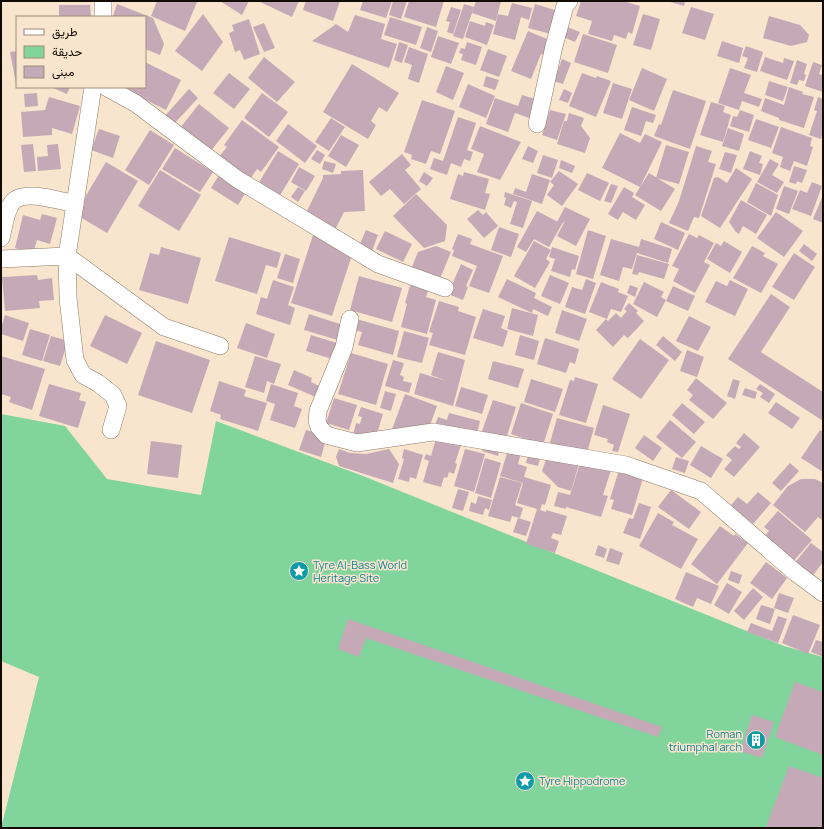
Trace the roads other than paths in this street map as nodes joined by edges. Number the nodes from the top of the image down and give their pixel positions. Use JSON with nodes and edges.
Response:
{"nodes":[{"id":1,"x":103,"y":1,"type":"edge"},
{"id":2,"x":569,"y":1,"type":"edge"},
{"id":3,"x":103,"y":16,"type":"edge"},
{"id":4,"x":93,"y":88,"type":"edge"},
{"id":5,"x":108,"y":88,"type":"edge"},
{"id":6,"x":537,"y":124,"type":"dead end"},
{"id":7,"x":75,"y":204,"type":"junction"},
{"id":8,"x":1,"y":238,"type":"edge"},
{"id":9,"x":67,"y":256,"type":"junction"},
{"id":10,"x":1,"y":259,"type":"edge"},
{"id":11,"x":445,"y":288,"type":"dead end"},
{"id":12,"x":350,"y":319,"type":"dead end"},
{"id":13,"x":220,"y":346,"type":"dead end"},
{"id":14,"x":111,"y":430,"type":"dead end"},
{"id":15,"x":823,"y":593,"type":"edge"}],
"edges":[{"from":1,"to":3,"type":"street"},
{"from":2,"to":6,"type":"street"},
{"from":4,"to":7,"type":"street"},
{"from":5,"to":11,"type":"street"},
{"from":7,"to":8,"type":"street"},
{"from":7,"to":9,"type":"street"},
{"from":9,"to":10,"type":"street"},
{"from":9,"to":13,"type":"street"},
{"from":9,"to":14,"type":"street"},
{"from":12,"to":15,"type":"street"}]}
